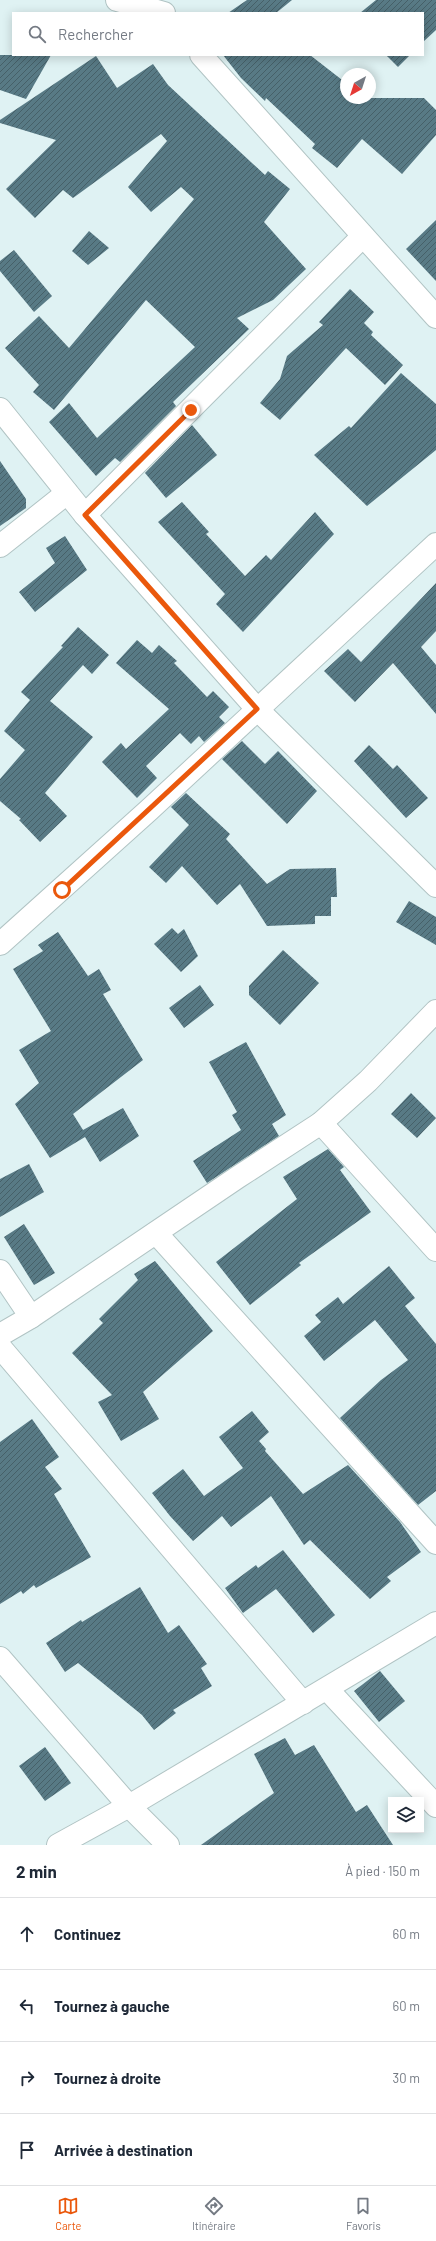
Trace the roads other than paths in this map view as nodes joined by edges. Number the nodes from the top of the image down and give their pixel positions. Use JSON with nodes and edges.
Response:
{"nodes":[{"id":1,"x":117,"y":0,"type":"edge"},
{"id":2,"x":167,"y":8,"type":"edge"},
{"id":3,"x":202,"y":56,"type":"edge"},
{"id":4,"x":363,"y":236,"type":"junction"},
{"id":5,"x":436,"y":317,"type":"edge"},
{"id":6,"x":0,"y":409,"type":"edge"},
{"id":7,"x":67,"y":493,"type":"junction"},
{"id":8,"x":85,"y":515,"type":"junction"},
{"id":9,"x":436,"y":544,"type":"edge"},
{"id":10,"x":0,"y":546,"type":"edge"},
{"id":11,"x":257,"y":709,"type":"junction"},
{"id":12,"x":436,"y":886,"type":"edge"},
{"id":13,"x":0,"y":944,"type":"edge"},
{"id":14,"x":436,"y":1011,"type":"edge"},
{"id":15,"x":321,"y":1123,"type":"junction"},
{"id":16,"x":156,"y":1233,"type":"junction"},
{"id":17,"x":436,"y":1250,"type":"edge"},
{"id":18,"x":0,"y":1271,"type":"edge"},
{"id":19,"x":31,"y":1317,"type":"junction"},
{"id":20,"x":0,"y":1335,"type":"edge"},
{"id":21,"x":0,"y":1347,"type":"edge"},
{"id":22,"x":436,"y":1543,"type":"edge"},
{"id":23,"x":436,"y":1623,"type":"edge"},
{"id":24,"x":0,"y":1658,"type":"edge"},
{"id":25,"x":326,"y":1689,"type":"junction"},
{"id":26,"x":303,"y":1703,"type":"junction"},
{"id":27,"x":129,"y":1806,"type":"junction"},
{"id":28,"x":436,"y":1806,"type":"edge"},
{"id":29,"x":58,"y":1845,"type":"edge"},
{"id":30,"x":168,"y":1845,"type":"edge"}],
"edges":[{"from":1,"to":2,"type":"street"},
{"from":3,"to":4,"type":"street"},
{"from":4,"to":5,"type":"street"},
{"from":4,"to":8,"type":"street"},
{"from":6,"to":7,"type":"street"},
{"from":7,"to":8,"type":"street"},
{"from":7,"to":10,"type":"street"},
{"from":8,"to":11,"type":"street"},
{"from":9,"to":11,"type":"street"},
{"from":11,"to":12,"type":"street"},
{"from":11,"to":13,"type":"street"},
{"from":14,"to":15,"type":"street"},
{"from":15,"to":16,"type":"street"},
{"from":15,"to":17,"type":"street"},
{"from":16,"to":19,"type":"street"},
{"from":16,"to":22,"type":"street"},
{"from":18,"to":19,"type":"street"},
{"from":19,"to":20,"type":"street"},
{"from":21,"to":26,"type":"street"},
{"from":23,"to":25,"type":"street"},
{"from":24,"to":27,"type":"street"},
{"from":25,"to":26,"type":"street"},
{"from":25,"to":28,"type":"street"},
{"from":26,"to":27,"type":"street"},
{"from":27,"to":29,"type":"street"},
{"from":27,"to":30,"type":"street"}]}
